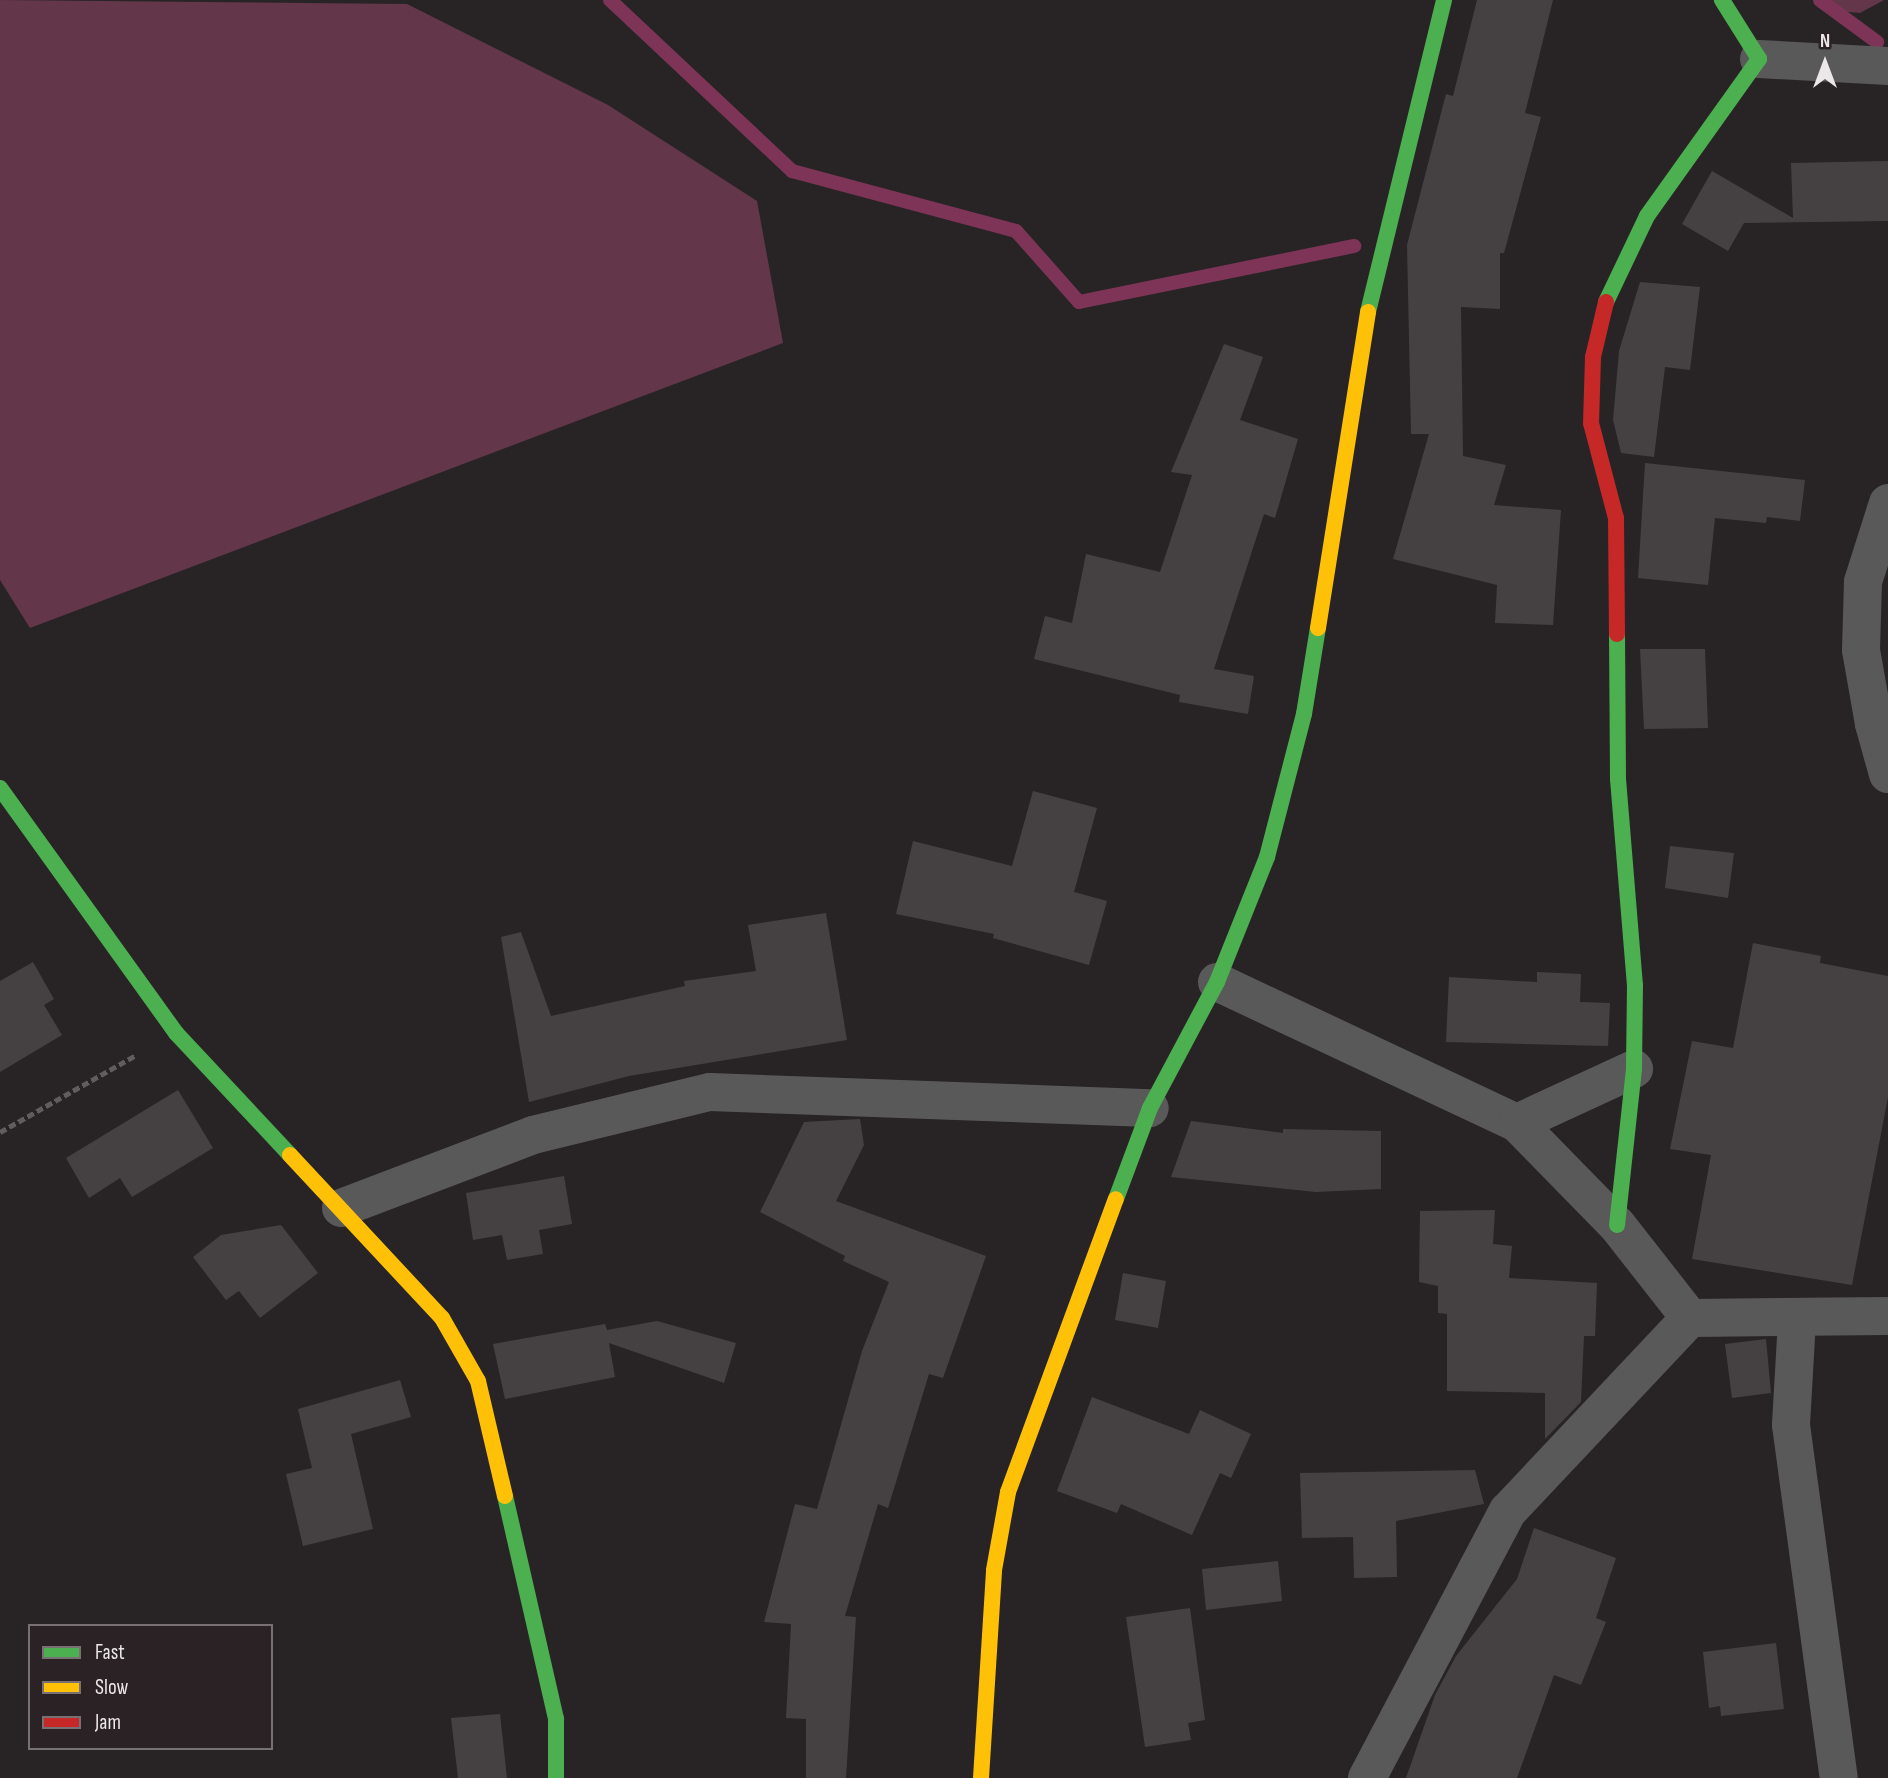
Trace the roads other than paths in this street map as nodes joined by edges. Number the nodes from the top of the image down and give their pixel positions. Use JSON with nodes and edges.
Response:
{"nodes":[{"id":1,"x":1444,"y":0,"type":"edge"},
{"id":2,"x":1722,"y":0,"type":"edge"},
{"id":3,"x":1759,"y":59,"type":"junction"},
{"id":4,"x":1888,"y":66,"type":"edge"},
{"id":5,"x":1888,"y":503,"type":"edge"},
{"id":6,"x":1888,"y":774,"type":"edge"},
{"id":7,"x":0,"y":788,"type":"edge"},
{"id":8,"x":1217,"y":982,"type":"junction"},
{"id":9,"x":1634,"y":1069,"type":"junction"},
{"id":10,"x":1150,"y":1108,"type":"junction"},
{"id":11,"x":1517,"y":1123,"type":"junction"},
{"id":12,"x":341,"y":1208,"type":"junction"},
{"id":13,"x":1617,"y":1226,"type":"junction"},
{"id":14,"x":1888,"y":1316,"type":"edge"},
{"id":15,"x":1690,"y":1318,"type":"junction"},
{"id":16,"x":1797,"y":1320,"type":"junction"},
{"id":17,"x":556,"y":1778,"type":"edge"},
{"id":18,"x":981,"y":1778,"type":"edge"},
{"id":19,"x":1367,"y":1778,"type":"edge"},
{"id":20,"x":1839,"y":1778,"type":"edge"}],
"edges":[{"from":1,"to":8,"type":"street"},
{"from":2,"to":3,"type":"street"},
{"from":3,"to":4,"type":"street"},
{"from":3,"to":9,"type":"street"},
{"from":5,"to":6,"type":"street"},
{"from":7,"to":12,"type":"street"},
{"from":8,"to":10,"type":"street"},
{"from":8,"to":11,"type":"street"},
{"from":9,"to":11,"type":"street"},
{"from":9,"to":13,"type":"street"},
{"from":10,"to":12,"type":"street"},
{"from":10,"to":18,"type":"street"},
{"from":11,"to":13,"type":"street"},
{"from":12,"to":17,"type":"street"},
{"from":13,"to":15,"type":"street"},
{"from":14,"to":16,"type":"street"},
{"from":15,"to":16,"type":"street"},
{"from":15,"to":19,"type":"street"},
{"from":16,"to":20,"type":"street"}]}
